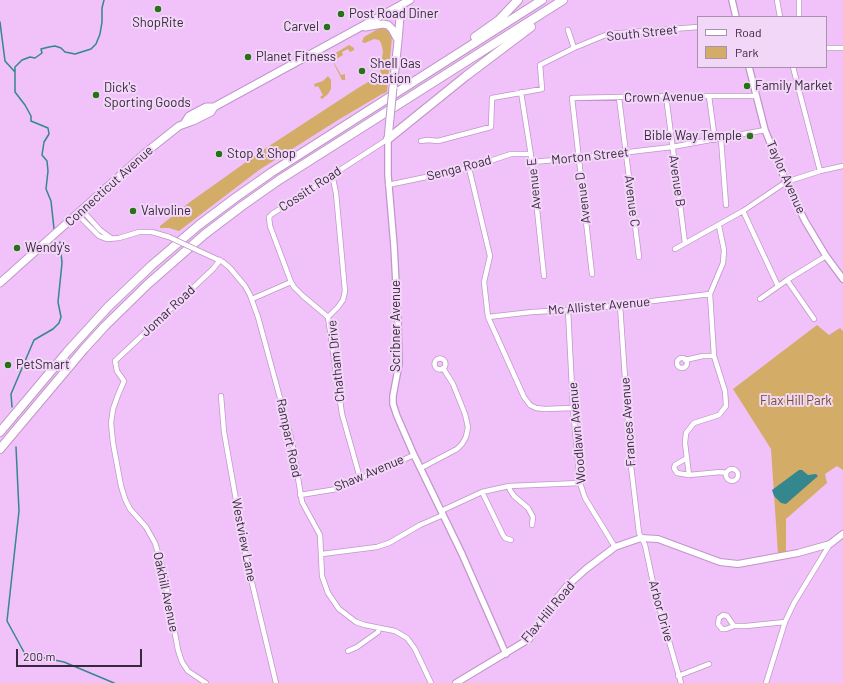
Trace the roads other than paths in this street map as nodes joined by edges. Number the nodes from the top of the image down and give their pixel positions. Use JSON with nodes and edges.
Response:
{"nodes":[{"id":1,"x":410,"y":0,"type":"edge"},
{"id":2,"x":518,"y":0,"type":"edge"},
{"id":3,"x":542,"y":0,"type":"edge"},
{"id":4,"x":563,"y":0,"type":"edge"},
{"id":5,"x":568,"y":0,"type":"edge"},
{"id":6,"x":732,"y":0,"type":"edge"},
{"id":7,"x":776,"y":0,"type":"edge"},
{"id":8,"x":799,"y":0,"type":"edge"},
{"id":9,"x":399,"y":3,"type":"edge"},
{"id":10,"x":736,"y":16,"type":"edge"},
{"id":11,"x":780,"y":16,"type":"edge"},
{"id":12,"x":799,"y":16,"type":"edge"},
{"id":13,"x":360,"y":27,"type":"junction"},
{"id":14,"x":697,"y":27,"type":"edge"},
{"id":15,"x":568,"y":30,"type":"dead end"},
{"id":16,"x":398,"y":41,"type":"junction"},
{"id":17,"x":574,"y":48,"type":"junction"},
{"id":18,"x":827,"y":48,"type":"edge"},
{"id":19,"x":843,"y":48,"type":"edge"},
{"id":20,"x":749,"y":68,"type":"edge"},
{"id":21,"x":793,"y":68,"type":"edge"},
{"id":22,"x":416,"y":81,"type":"junction"},
{"id":23,"x":521,"y":92,"type":"junction"},
{"id":24,"x":666,"y":96,"type":"junction"},
{"id":25,"x":709,"y":96,"type":"junction"},
{"id":26,"x":757,"y":96,"type":"junction"},
{"id":27,"x":572,"y":98,"type":"joint"},
{"id":28,"x":619,"y":98,"type":"junction"},
{"id":29,"x":766,"y":130,"type":"junction"},
{"id":30,"x":388,"y":139,"type":"junction"},
{"id":31,"x":720,"y":139,"type":"junction"},
{"id":32,"x":715,"y":140,"type":"junction"},
{"id":33,"x":421,"y":141,"type":"dead end"},
{"id":34,"x":672,"y":147,"type":"junction"},
{"id":35,"x":625,"y":152,"type":"junction"},
{"id":36,"x":531,"y":154,"type":"junction"},
{"id":37,"x":578,"y":158,"type":"junction"},
{"id":38,"x":532,"y":162,"type":"junction"},
{"id":39,"x":843,"y":166,"type":"edge"},
{"id":40,"x":469,"y":168,"type":"junction"},
{"id":41,"x":820,"y":171,"type":"junction"},
{"id":42,"x":331,"y":176,"type":"junction"},
{"id":43,"x":786,"y":182,"type":"junction"},
{"id":44,"x":388,"y":185,"type":"junction"},
{"id":45,"x":726,"y":205,"type":"dead end"},
{"id":46,"x":743,"y":211,"type":"junction"},
{"id":47,"x":80,"y":212,"type":"junction"},
{"id":48,"x":719,"y":226,"type":"junction"},
{"id":49,"x":685,"y":243,"type":"junction"},
{"id":50,"x":675,"y":249,"type":"dead end"},
{"id":51,"x":826,"y":256,"type":"junction"},
{"id":52,"x":639,"y":257,"type":"dead end"},
{"id":53,"x":220,"y":260,"type":"junction"},
{"id":54,"x":592,"y":274,"type":"dead end"},
{"id":55,"x":544,"y":276,"type":"dead end"},
{"id":56,"x":843,"y":279,"type":"edge"},
{"id":57,"x":787,"y":280,"type":"junction"},
{"id":58,"x":290,"y":282,"type":"junction"},
{"id":59,"x":0,"y":283,"type":"edge"},
{"id":60,"x":778,"y":286,"type":"junction"},
{"id":61,"x":710,"y":294,"type":"junction"},
{"id":62,"x":760,"y":299,"type":"dead end"},
{"id":63,"x":252,"y":300,"type":"junction"},
{"id":64,"x":620,"y":305,"type":"junction"},
{"id":65,"x":568,"y":310,"type":"junction"},
{"id":66,"x":328,"y":317,"type":"junction"},
{"id":67,"x":488,"y":317,"type":"junction"},
{"id":68,"x":814,"y":319,"type":"dead end"},
{"id":69,"x":714,"y":356,"type":"junction"},
{"id":70,"x":685,"y":360,"type":"dead end"},
{"id":71,"x":115,"y":361,"type":"joint"},
{"id":72,"x":443,"y":368,"type":"dead end"},
{"id":73,"x":221,"y":396,"type":"dead end"},
{"id":74,"x":573,"y":408,"type":"junction"},
{"id":75,"x":0,"y":432,"type":"edge"},
{"id":76,"x":0,"y":449,"type":"edge"},
{"id":77,"x":414,"y":454,"type":"junction"},
{"id":78,"x":687,"y":458,"type":"junction"},
{"id":79,"x":421,"y":468,"type":"junction"},
{"id":80,"x":726,"y":473,"type":"dead end"},
{"id":81,"x":689,"y":474,"type":"junction"},
{"id":82,"x":360,"y":478,"type":"junction"},
{"id":83,"x":580,"y":483,"type":"junction"},
{"id":84,"x":509,"y":486,"type":"junction"},
{"id":85,"x":482,"y":492,"type":"junction"},
{"id":86,"x":300,"y":495,"type":"junction"},
{"id":87,"x":442,"y":513,"type":"junction"},
{"id":88,"x":532,"y":525,"type":"dead end"},
{"id":89,"x":843,"y":534,"type":"edge"},
{"id":90,"x":642,"y":538,"type":"junction"},
{"id":91,"x":511,"y":540,"type":"dead end"},
{"id":92,"x":830,"y":544,"type":"junction"},
{"id":93,"x":615,"y":547,"type":"junction"},
{"id":94,"x":322,"y":554,"type":"junction"},
{"id":95,"x":785,"y":622,"type":"junction"},
{"id":96,"x":734,"y":626,"type":"dead end"},
{"id":97,"x":379,"y":628,"type":"junction"},
{"id":98,"x":348,"y":651,"type":"dead end"},
{"id":99,"x":506,"y":654,"type":"junction"},
{"id":100,"x":709,"y":664,"type":"dead end"},
{"id":101,"x":678,"y":676,"type":"junction"},
{"id":102,"x":206,"y":683,"type":"edge"},
{"id":103,"x":276,"y":683,"type":"edge"},
{"id":104,"x":431,"y":683,"type":"edge"},
{"id":105,"x":456,"y":683,"type":"edge"},
{"id":106,"x":681,"y":683,"type":"edge"},
{"id":107,"x":766,"y":683,"type":"edge"}],
"edges":[{"from":1,"to":9,"type":"main road","name":"Connecticut Avenue"},
{"from":2,"to":22,"type":"highway"},
{"from":3,"to":22,"type":"highway"},
{"from":4,"to":76,"type":"highway"},
{"from":5,"to":30,"type":"highway"},
{"from":6,"to":10,"type":"street"},
{"from":7,"to":11,"type":"street"},
{"from":8,"to":12,"type":"street"},
{"from":9,"to":13,"type":"main road","name":"Connecticut Avenue"},
{"from":9,"to":16,"type":"main road","name":"Scribner Avenue"},
{"from":13,"to":16,"type":"main road"},
{"from":13,"to":47,"type":"main road","name":"Connecticut Avenue"},
{"from":14,"to":17,"type":"street","name":"South Street"},
{"from":15,"to":17,"type":"street"},
{"from":16,"to":30,"type":"main road","name":"Scribner Avenue","bridge":true},
{"from":17,"to":23,"type":"street","name":"South Street"},
{"from":18,"to":19,"type":"street"},
{"from":20,"to":26,"type":"street","name":"Taylor Avenue"},
{"from":21,"to":41,"type":"street"},
{"from":22,"to":75,"type":"highway"},
{"from":23,"to":33,"type":"street"},
{"from":23,"to":36,"type":"street","name":"Avenue E"},
{"from":24,"to":25,"type":"street","name":"Crown Avenue"},
{"from":24,"to":28,"type":"street","name":"Crown Avenue"},
{"from":24,"to":34,"type":"street","name":"Avenue B"},
{"from":25,"to":26,"type":"street","name":"Crown Avenue"},
{"from":25,"to":32,"type":"street"},
{"from":26,"to":29,"type":"street","name":"Taylor Avenue"},
{"from":27,"to":28,"type":"street","name":"Crown Avenue"},
{"from":27,"to":37,"type":"street","name":"Avenue D"},
{"from":28,"to":35,"type":"street","name":"Avenue C"},
{"from":29,"to":31,"type":"street","name":"Morton Street"},
{"from":29,"to":43,"type":"street","name":"Taylor Avenue"},
{"from":30,"to":42,"type":"street","name":"Cossitt Road"},
{"from":30,"to":44,"type":"street","name":"Scribner Avenue"},
{"from":31,"to":32,"type":"street","name":"Morton Street"},
{"from":31,"to":45,"type":"street"},
{"from":32,"to":34,"type":"street","name":"Morton Street"},
{"from":34,"to":35,"type":"street","name":"Morton Street"},
{"from":34,"to":49,"type":"street","name":"Avenue B"},
{"from":35,"to":37,"type":"street","name":"Morton Street"},
{"from":35,"to":52,"type":"street","name":"Avenue C"},
{"from":36,"to":38,"type":"street","name":"Avenue E"},
{"from":36,"to":40,"type":"street","name":"Senga Road"},
{"from":37,"to":38,"type":"street","name":"Morton Street"},
{"from":37,"to":54,"type":"street","name":"Avenue D"},
{"from":38,"to":55,"type":"street","name":"Avenue E"},
{"from":39,"to":41,"type":"street"},
{"from":40,"to":44,"type":"street","name":"Senga Road"},
{"from":40,"to":67,"type":"street"},
{"from":41,"to":43,"type":"street"},
{"from":42,"to":58,"type":"street","name":"Cossitt Road"},
{"from":42,"to":66,"type":"street","name":"Chatham Drive"},
{"from":43,"to":46,"type":"street"},
{"from":43,"to":51,"type":"street","name":"Taylor Avenue"},
{"from":44,"to":77,"type":"street","name":"Scribner Avenue"},
{"from":46,"to":48,"type":"street"},
{"from":46,"to":60,"type":"street"},
{"from":47,"to":53,"type":"street","name":"Rampart Road","bridge":true},
{"from":47,"to":59,"type":"main road","name":"Connecticut Avenue"},
{"from":48,"to":49,"type":"street"},
{"from":48,"to":61,"type":"street"},
{"from":49,"to":50,"type":"street"},
{"from":51,"to":56,"type":"street","name":"Taylor Avenue"},
{"from":51,"to":57,"type":"street"},
{"from":53,"to":63,"type":"street","name":"Rampart Road"},
{"from":53,"to":71,"type":"street","name":"Jomar Road"},
{"from":57,"to":60,"type":"street"},
{"from":57,"to":68,"type":"street"},
{"from":58,"to":63,"type":"street"},
{"from":58,"to":66,"type":"street","name":"Cossitt Road"},
{"from":60,"to":62,"type":"street"},
{"from":61,"to":64,"type":"street","name":"Mc Allister Avenue"},
{"from":61,"to":69,"type":"street"},
{"from":63,"to":86,"type":"street","name":"Rampart Road"},
{"from":64,"to":65,"type":"street","name":"Mc Allister Avenue"},
{"from":64,"to":90,"type":"street","name":"Frances Avenue"},
{"from":65,"to":67,"type":"street","name":"Mc Allister Avenue"},
{"from":65,"to":74,"type":"street","name":"Woodlawn Avenue"},
{"from":66,"to":82,"type":"street","name":"Chatham Drive"},
{"from":67,"to":74,"type":"street"},
{"from":69,"to":70,"type":"street"},
{"from":69,"to":78,"type":"street"},
{"from":71,"to":102,"type":"street","name":"Oakhill Avenue"},
{"from":72,"to":79,"type":"street"},
{"from":73,"to":103,"type":"street","name":"Westview Lane"},
{"from":74,"to":83,"type":"street","name":"Woodlawn Avenue"},
{"from":77,"to":79,"type":"street","name":"Scribner Avenue"},
{"from":77,"to":82,"type":"street","name":"Shaw Avenue"},
{"from":78,"to":81,"type":"street"},
{"from":78,"to":81,"type":"street"},
{"from":79,"to":87,"type":"street","name":"Scribner Avenue"},
{"from":80,"to":81,"type":"street"},
{"from":82,"to":86,"type":"street","name":"Shaw Avenue"},
{"from":83,"to":84,"type":"street"},
{"from":83,"to":93,"type":"street","name":"Woodlawn Avenue"},
{"from":84,"to":85,"type":"street"},
{"from":84,"to":88,"type":"street"},
{"from":85,"to":87,"type":"street"},
{"from":85,"to":91,"type":"street"},
{"from":86,"to":94,"type":"street","name":"Rampart Road"},
{"from":87,"to":94,"type":"street"},
{"from":87,"to":99,"type":"street","name":"Scribner Avenue"},
{"from":89,"to":92,"type":"main road","name":"Flax Hill Road"},
{"from":90,"to":92,"type":"main road","name":"Flax Hill Road"},
{"from":90,"to":93,"type":"main road","name":"Flax Hill Road"},
{"from":90,"to":101,"type":"street","name":"Arbor Drive"},
{"from":92,"to":95,"type":"street"},
{"from":93,"to":99,"type":"main road","name":"Flax Hill Road"},
{"from":94,"to":97,"type":"street","name":"Rampart Road"},
{"from":95,"to":96,"type":"street"},
{"from":95,"to":107,"type":"street"},
{"from":97,"to":98,"type":"street"},
{"from":97,"to":104,"type":"street","name":"Rampart Road"},
{"from":99,"to":105,"type":"main road","name":"Flax Hill Road"},
{"from":100,"to":101,"type":"street"},
{"from":101,"to":106,"type":"street","name":"Arbor Drive"}]}
